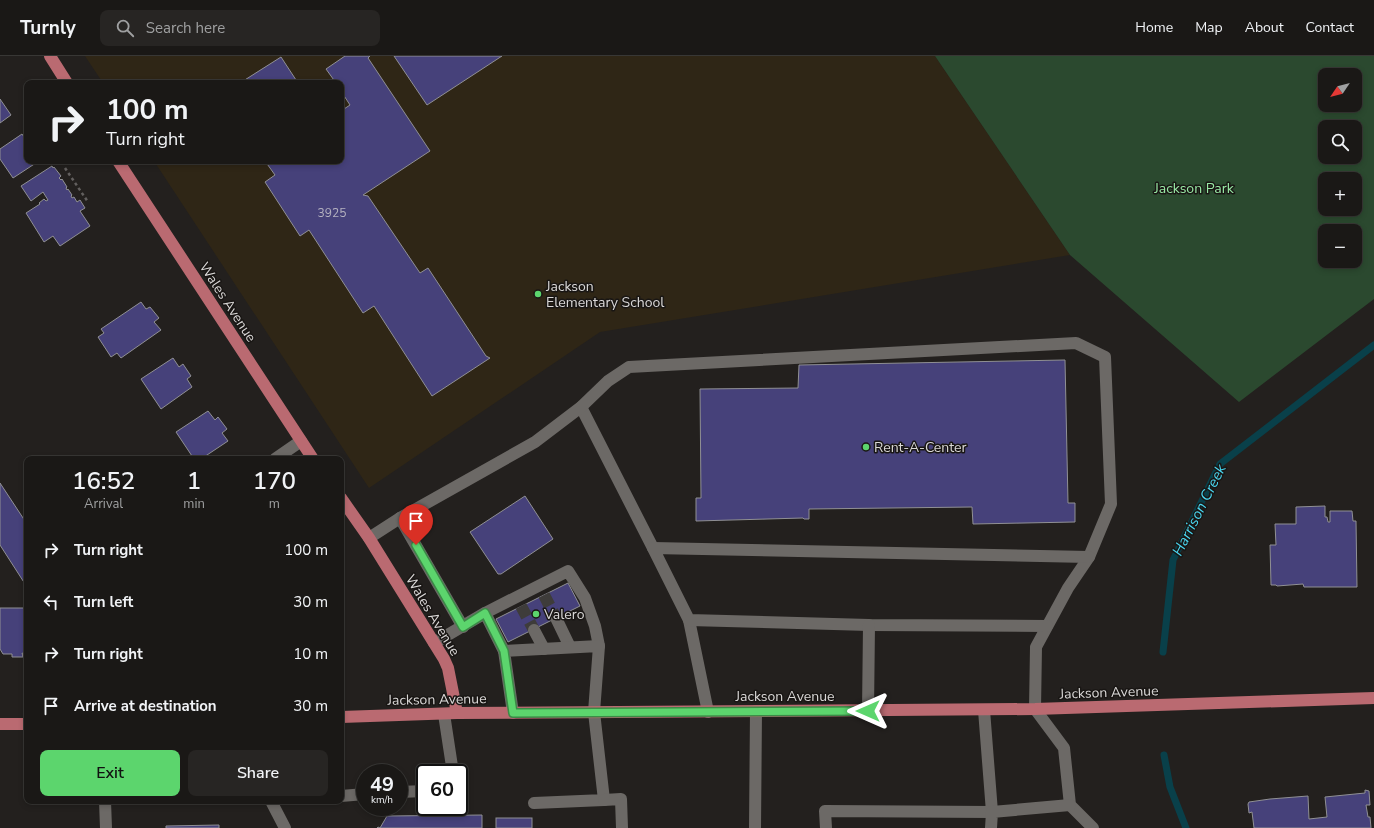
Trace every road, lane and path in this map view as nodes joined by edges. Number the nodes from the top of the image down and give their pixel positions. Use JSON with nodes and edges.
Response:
{"nodes":[{"id":1,"x":50,"y":56,"type":"edge"},
{"id":2,"x":65,"y":80,"type":"edge"},
{"id":3,"x":120,"y":164,"type":"edge"},
{"id":4,"x":65,"y":168,"type":"dead end"},
{"id":5,"x":88,"y":202,"type":"dead end"},
{"id":6,"x":581,"y":407,"type":"junction"},
{"id":7,"x":301,"y":441,"type":"junction"},
{"id":8,"x":279,"y":456,"type":"edge"},
{"id":9,"x":312,"y":456,"type":"edge"},
{"id":10,"x":344,"y":502,"type":"edge"},
{"id":11,"x":400,"y":518,"type":"junction"},
{"id":12,"x":369,"y":538,"type":"junction"},
{"id":13,"x":653,"y":548,"type":"junction"},
{"id":14,"x":1089,"y":557,"type":"junction"},
{"id":15,"x":485,"y":613,"type":"junction"},
{"id":16,"x":556,"y":618,"type":"tunnel mouth"},
{"id":17,"x":689,"y":620,"type":"junction"},
{"id":18,"x":869,"y":625,"type":"junction"},
{"id":19,"x":1047,"y":626,"type":"junction"},
{"id":20,"x":463,"y":627,"type":"junction"},
{"id":21,"x":534,"y":630,"type":"tunnel mouth"},
{"id":22,"x":434,"y":643,"type":"junction"},
{"id":23,"x":599,"y":646,"type":"junction"},
{"id":24,"x":570,"y":647,"type":"junction"},
{"id":25,"x":544,"y":649,"type":"junction"},
{"id":26,"x":504,"y":651,"type":"junction"},
{"id":27,"x":1374,"y":698,"type":"edge"},
{"id":28,"x":1035,"y":709,"type":"junction"},
{"id":29,"x":984,"y":710,"type":"junction"},
{"id":30,"x":756,"y":711,"type":"junction"},
{"id":31,"x":868,"y":711,"type":"junction"},
{"id":32,"x":594,"y":712,"type":"junction"},
{"id":33,"x":708,"y":712,"type":"junction"},
{"id":34,"x":457,"y":713,"type":"junction"},
{"id":35,"x":513,"y":713,"type":"junction"},
{"id":36,"x":444,"y":714,"type":"junction"},
{"id":37,"x":344,"y":717,"type":"edge"},
{"id":38,"x":0,"y":724,"type":"edge"},
{"id":39,"x":24,"y":724,"type":"edge"},
{"id":40,"x":452,"y":764,"type":"edge"},
{"id":41,"x":356,"y":795,"type":"edge"},
{"id":42,"x":344,"y":796,"type":"edge"},
{"id":43,"x":604,"y":800,"type":"junction"},
{"id":44,"x":534,"y":803,"type":"dead end"},
{"id":45,"x":105,"y":804,"type":"edge"},
{"id":46,"x":272,"y":804,"type":"edge"},
{"id":47,"x":1070,"y":805,"type":"junction"},
{"id":48,"x":992,"y":812,"type":"junction"},
{"id":49,"x":106,"y":828,"type":"edge"},
{"id":50,"x":285,"y":828,"type":"edge"},
{"id":51,"x":622,"y":828,"type":"edge"},
{"id":52,"x":755,"y":828,"type":"edge"},
{"id":53,"x":826,"y":828,"type":"edge"},
{"id":54,"x":991,"y":828,"type":"edge"},
{"id":55,"x":1093,"y":828,"type":"edge"}],
"edges":[{"from":1,"to":2,"type":"main road"},
{"from":3,"to":7,"type":"main road","name":"Wales Avenue"},
{"from":4,"to":5,"type":"path"},
{"from":6,"to":11,"type":"street"},
{"from":6,"to":13,"type":"street"},
{"from":6,"to":14,"type":"street"},
{"from":7,"to":8,"type":"street"},
{"from":7,"to":9,"type":"main road","name":"Wales Avenue"},
{"from":10,"to":12,"type":"main road","name":"Wales Avenue"},
{"from":11,"to":12,"type":"street"},
{"from":11,"to":20,"type":"street"},
{"from":12,"to":22,"type":"main road","name":"Wales Avenue"},
{"from":13,"to":14,"type":"street"},
{"from":13,"to":17,"type":"street"},
{"from":14,"to":19,"type":"street"},
{"from":15,"to":20,"type":"street"},
{"from":15,"to":23,"type":"street"},
{"from":15,"to":26,"type":"street"},
{"from":16,"to":24,"type":"street"},
{"from":17,"to":18,"type":"street"},
{"from":17,"to":33,"type":"street"},
{"from":18,"to":19,"type":"street"},
{"from":18,"to":31,"type":"street"},
{"from":19,"to":28,"type":"street"},
{"from":20,"to":22,"type":"street"},
{"from":21,"to":25,"type":"street"},
{"from":22,"to":34,"type":"main road","name":"Wales Avenue"},
{"from":23,"to":24,"type":"street"},
{"from":23,"to":32,"type":"street"},
{"from":24,"to":25,"type":"street"},
{"from":25,"to":26,"type":"street"},
{"from":26,"to":35,"type":"street"},
{"from":27,"to":28,"type":"main road","name":"Jackson Avenue"},
{"from":28,"to":29,"type":"main road","name":"Jackson Avenue"},
{"from":28,"to":47,"type":"street"},
{"from":29,"to":31,"type":"main road","name":"Jackson Avenue"},
{"from":29,"to":48,"type":"street"},
{"from":30,"to":31,"type":"main road","name":"Jackson Avenue"},
{"from":30,"to":33,"type":"main road","name":"Jackson Avenue"},
{"from":30,"to":52,"type":"street"},
{"from":32,"to":33,"type":"main road","name":"Jackson Avenue"},
{"from":32,"to":35,"type":"main road","name":"Jackson Avenue"},
{"from":32,"to":43,"type":"street"},
{"from":34,"to":35,"type":"main road","name":"Jackson Avenue"},
{"from":34,"to":36,"type":"main road","name":"Jackson Avenue"},
{"from":36,"to":37,"type":"main road","name":"Jackson Avenue"},
{"from":36,"to":40,"type":"street"},
{"from":38,"to":39,"type":"main road"},
{"from":41,"to":42,"type":"street"},
{"from":43,"to":44,"type":"street"},
{"from":43,"to":51,"type":"street"},
{"from":45,"to":49,"type":"street"},
{"from":46,"to":50,"type":"street"},
{"from":47,"to":48,"type":"street"},
{"from":47,"to":55,"type":"street"},
{"from":48,"to":53,"type":"street"},
{"from":48,"to":54,"type":"street"}]}
